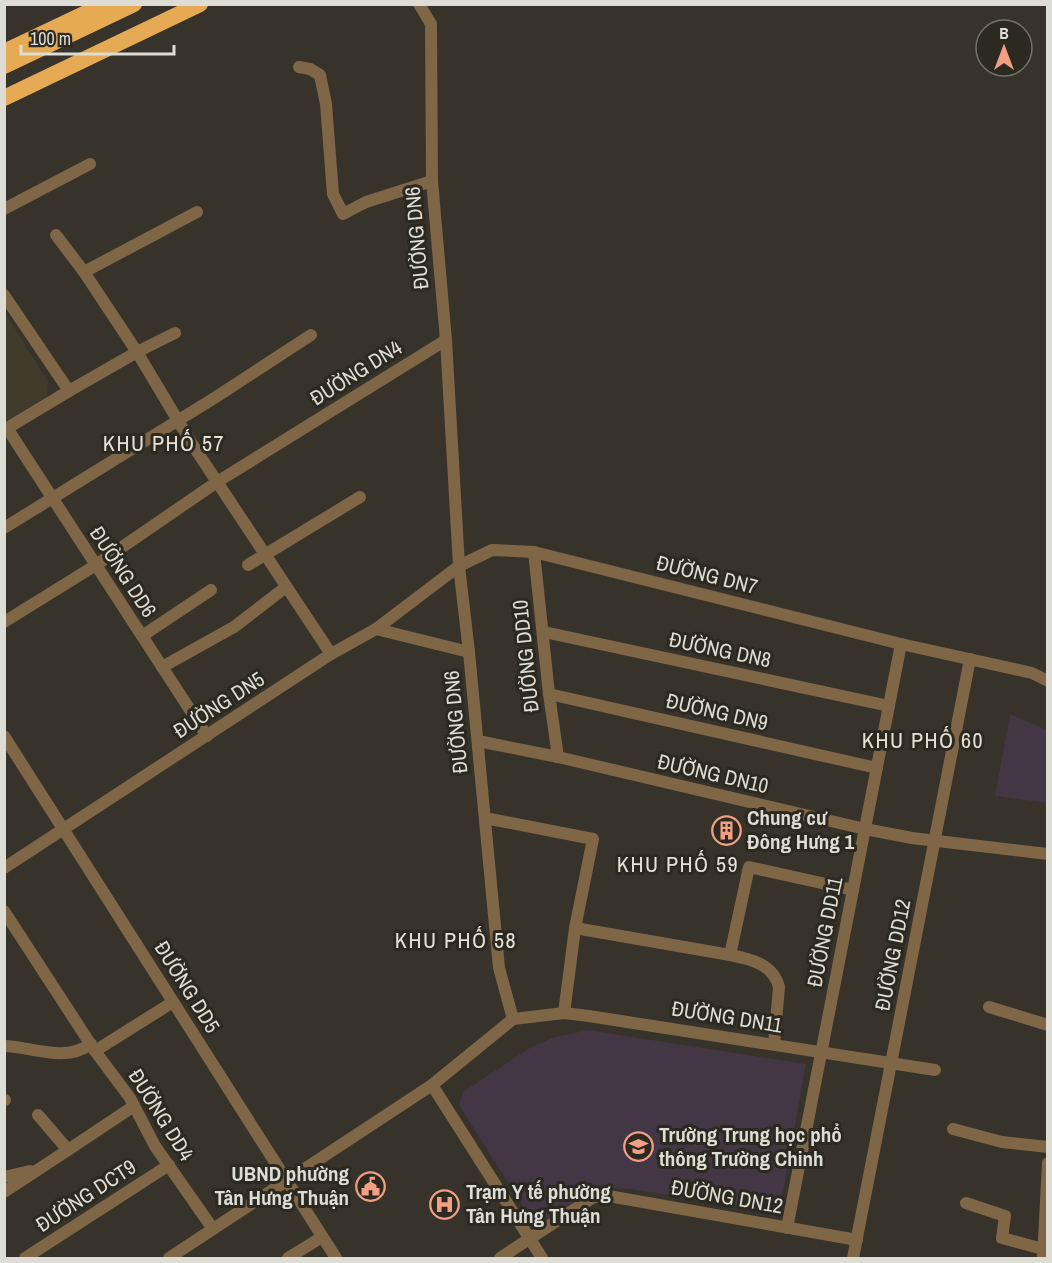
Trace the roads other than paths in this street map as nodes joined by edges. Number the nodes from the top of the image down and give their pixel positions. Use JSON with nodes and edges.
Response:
{"nodes":[{"id":1,"x":105,"y":4,"type":"edge"},
{"id":2,"x":134,"y":4,"type":"edge"},
{"id":3,"x":175,"y":4,"type":"edge"},
{"id":4,"x":200,"y":4,"type":"edge"},
{"id":5,"x":419,"y":4,"type":"edge"},
{"id":6,"x":4,"y":52,"type":"edge"},
{"id":7,"x":4,"y":66,"type":"edge"},
{"id":8,"x":299,"y":67,"type":"dead end"},
{"id":9,"x":4,"y":86,"type":"edge"},
{"id":10,"x":4,"y":98,"type":"edge"},
{"id":11,"x":90,"y":164,"type":"dead end"},
{"id":12,"x":432,"y":181,"type":"junction"},
{"id":13,"x":4,"y":208,"type":"edge"},
{"id":14,"x":197,"y":212,"type":"dead end"},
{"id":15,"x":56,"y":235,"type":"dead end"},
{"id":16,"x":84,"y":272,"type":"junction"},
{"id":17,"x":4,"y":295,"type":"edge"},
{"id":18,"x":175,"y":333,"type":"dead end"},
{"id":19,"x":311,"y":335,"type":"dead end"},
{"id":20,"x":446,"y":340,"type":"junction"},
{"id":21,"x":136,"y":352,"type":"junction"},
{"id":22,"x":69,"y":391,"type":"junction"},
{"id":23,"x":177,"y":420,"type":"junction"},
{"id":24,"x":6,"y":429,"type":"edge"},
{"id":25,"x":217,"y":482,"type":"junction"},
{"id":26,"x":360,"y":497,"type":"dead end"},
{"id":27,"x":52,"y":498,"type":"junction"},
{"id":28,"x":4,"y":528,"type":"edge"},
{"id":29,"x":534,"y":552,"type":"junction"},
{"id":30,"x":265,"y":554,"type":"junction"},
{"id":31,"x":96,"y":565,"type":"junction"},
{"id":32,"x":248,"y":565,"type":"dead end"},
{"id":33,"x":459,"y":566,"type":"junction"},
{"id":34,"x":286,"y":587,"type":"junction"},
{"id":35,"x":211,"y":590,"type":"dead end"},
{"id":36,"x":4,"y":622,"type":"edge"},
{"id":37,"x":376,"y":629,"type":"junction"},
{"id":38,"x":544,"y":632,"type":"junction"},
{"id":39,"x":142,"y":636,"type":"junction"},
{"id":40,"x":901,"y":644,"type":"junction"},
{"id":41,"x":470,"y":652,"type":"junction"},
{"id":42,"x":331,"y":654,"type":"junction"},
{"id":43,"x":970,"y":659,"type":"junction"},
{"id":44,"x":162,"y":667,"type":"junction"},
{"id":45,"x":1047,"y":681,"type":"edge"},
{"id":46,"x":549,"y":694,"type":"junction"},
{"id":47,"x":889,"y":706,"type":"junction"},
{"id":48,"x":4,"y":736,"type":"edge"},
{"id":49,"x":207,"y":736,"type":"junction"},
{"id":50,"x":478,"y":741,"type":"junction"},
{"id":51,"x":558,"y":757,"type":"junction"},
{"id":52,"x":877,"y":768,"type":"junction"},
{"id":53,"x":485,"y":818,"type":"junction"},
{"id":54,"x":865,"y":829,"type":"junction"},
{"id":55,"x":64,"y":830,"type":"junction"},
{"id":56,"x":936,"y":841,"type":"junction"},
{"id":57,"x":1047,"y":854,"type":"edge"},
{"id":58,"x":4,"y":868,"type":"edge"},
{"id":59,"x":853,"y":890,"type":"junction"},
{"id":60,"x":4,"y":911,"type":"edge"},
{"id":61,"x":575,"y":928,"type":"junction"},
{"id":62,"x":730,"y":955,"type":"junction"},
{"id":63,"x":173,"y":1002,"type":"junction"},
{"id":64,"x":989,"y":1007,"type":"dead end"},
{"id":65,"x":564,"y":1013,"type":"junction"},
{"id":66,"x":513,"y":1019,"type":"junction"},
{"id":67,"x":1047,"y":1025,"type":"edge"},
{"id":68,"x":774,"y":1044,"type":"junction"},
{"id":69,"x":4,"y":1046,"type":"edge"},
{"id":70,"x":93,"y":1048,"type":"junction"},
{"id":71,"x":821,"y":1051,"type":"junction"},
{"id":72,"x":892,"y":1063,"type":"junction"},
{"id":73,"x":934,"y":1070,"type":"dead end"},
{"id":74,"x":432,"y":1085,"type":"junction"},
{"id":75,"x":134,"y":1106,"type":"junction"},
{"id":76,"x":38,"y":1115,"type":"dead end"},
{"id":77,"x":952,"y":1129,"type":"dead end"},
{"id":78,"x":1047,"y":1147,"type":"edge"},
{"id":79,"x":68,"y":1150,"type":"junction"},
{"id":80,"x":1047,"y":1163,"type":"edge"},
{"id":81,"x":169,"y":1165,"type":"junction"},
{"id":82,"x":37,"y":1169,"type":"junction"},
{"id":83,"x":4,"y":1177,"type":"edge"},
{"id":84,"x":286,"y":1181,"type":"junction"},
{"id":85,"x":4,"y":1192,"type":"edge"},
{"id":86,"x":966,"y":1203,"type":"dead end"},
{"id":87,"x":787,"y":1228,"type":"junction"},
{"id":88,"x":213,"y":1229,"type":"junction"},
{"id":89,"x":322,"y":1237,"type":"junction"},
{"id":90,"x":529,"y":1239,"type":"junction"},
{"id":91,"x":857,"y":1240,"type":"junction"},
{"id":92,"x":1043,"y":1254,"type":"edge"},
{"id":93,"x":25,"y":1258,"type":"edge"},
{"id":94,"x":169,"y":1258,"type":"edge"},
{"id":95,"x":288,"y":1258,"type":"edge"},
{"id":96,"x":336,"y":1258,"type":"edge"},
{"id":97,"x":500,"y":1258,"type":"edge"},
{"id":98,"x":542,"y":1258,"type":"edge"},
{"id":99,"x":854,"y":1258,"type":"edge"}],
"edges":[{"from":1,"to":6,"type":"highway"},
{"from":2,"to":7,"type":"highway"},
{"from":3,"to":9,"type":"highway"},
{"from":4,"to":10,"type":"highway"},
{"from":5,"to":12,"type":"street","name":"ĐƯỜNG DN6"},
{"from":8,"to":12,"type":"street"},
{"from":11,"to":13,"type":"street"},
{"from":12,"to":20,"type":"street","name":"ĐƯỜNG DN6"},
{"from":14,"to":16,"type":"street"},
{"from":15,"to":16,"type":"street"},
{"from":16,"to":21,"type":"street"},
{"from":17,"to":22,"type":"street"},
{"from":18,"to":21,"type":"street"},
{"from":19,"to":23,"type":"street"},
{"from":20,"to":25,"type":"street","name":"ĐƯỜNG DN4"},
{"from":20,"to":33,"type":"street","name":"ĐƯỜNG DN6"},
{"from":21,"to":22,"type":"street"},
{"from":21,"to":23,"type":"street"},
{"from":22,"to":24,"type":"street"},
{"from":23,"to":25,"type":"street"},
{"from":23,"to":27,"type":"street"},
{"from":24,"to":27,"type":"street","name":"ĐƯỜNG DD6"},
{"from":25,"to":30,"type":"street"},
{"from":25,"to":31,"type":"street"},
{"from":26,"to":30,"type":"street"},
{"from":27,"to":28,"type":"street"},
{"from":27,"to":31,"type":"street","name":"ĐƯỜNG DD6"},
{"from":29,"to":33,"type":"street","name":"ĐƯỜNG DN7"},
{"from":29,"to":38,"type":"street","name":"ĐƯỜNG DD10"},
{"from":29,"to":40,"type":"street","name":"ĐƯỜNG DN7"},
{"from":30,"to":32,"type":"street"},
{"from":30,"to":34,"type":"street"},
{"from":31,"to":36,"type":"street"},
{"from":31,"to":39,"type":"street","name":"ĐƯỜNG DD6"},
{"from":33,"to":37,"type":"street","name":"ĐƯỜNG DN7"},
{"from":33,"to":41,"type":"street","name":"ĐƯỜNG DN6"},
{"from":34,"to":42,"type":"street"},
{"from":34,"to":44,"type":"street"},
{"from":35,"to":39,"type":"street"},
{"from":37,"to":41,"type":"street"},
{"from":37,"to":42,"type":"street","name":"ĐƯỜNG DN5"},
{"from":38,"to":46,"type":"street","name":"ĐƯỜNG DD10"},
{"from":38,"to":47,"type":"street","name":"ĐƯỜNG DN8"},
{"from":39,"to":44,"type":"street","name":"ĐƯỜNG DD6"},
{"from":40,"to":43,"type":"street","name":"ĐƯỜNG DN7"},
{"from":40,"to":47,"type":"street","name":"ĐƯỜNG DD11"},
{"from":41,"to":50,"type":"street","name":"ĐƯỜNG DN6"},
{"from":42,"to":49,"type":"street","name":"ĐƯỜNG DN5"},
{"from":43,"to":45,"type":"street","name":"ĐƯỜNG DN7"},
{"from":43,"to":56,"type":"street","name":"ĐƯỜNG DD12"},
{"from":44,"to":49,"type":"street","name":"ĐƯỜNG DD6"},
{"from":46,"to":51,"type":"street","name":"ĐƯỜNG DD10"},
{"from":46,"to":52,"type":"street","name":"ĐƯỜNG DN9"},
{"from":47,"to":52,"type":"street","name":"ĐƯỜNG DD11"},
{"from":48,"to":55,"type":"street","name":"ĐƯỜNG DD5"},
{"from":49,"to":55,"type":"street","name":"ĐƯỜNG DN5"},
{"from":50,"to":51,"type":"street","name":"ĐƯỜNG DN10"},
{"from":50,"to":53,"type":"street","name":"ĐƯỜNG DN6"},
{"from":51,"to":54,"type":"street","name":"ĐƯỜNG DN10"},
{"from":52,"to":54,"type":"street","name":"ĐƯỜNG DD11"},
{"from":53,"to":61,"type":"street"},
{"from":53,"to":66,"type":"street","name":"ĐƯỜNG DN6"},
{"from":54,"to":56,"type":"street","name":"ĐƯỜNG DN10"},
{"from":54,"to":59,"type":"street","name":"ĐƯỜNG DD11"},
{"from":55,"to":58,"type":"street","name":"ĐƯỜNG DN5"},
{"from":55,"to":63,"type":"street","name":"ĐƯỜNG DD5"},
{"from":56,"to":57,"type":"street","name":"ĐƯỜNG DN10"},
{"from":56,"to":72,"type":"street","name":"ĐƯỜNG DD12"},
{"from":59,"to":62,"type":"street"},
{"from":59,"to":71,"type":"street","name":"ĐƯỜNG DD11"},
{"from":60,"to":70,"type":"street","name":"ĐƯỜNG DD4"},
{"from":61,"to":62,"type":"street"},
{"from":61,"to":65,"type":"street"},
{"from":62,"to":68,"type":"street"},
{"from":63,"to":70,"type":"street"},
{"from":63,"to":84,"type":"street","name":"ĐƯỜNG DD5"},
{"from":64,"to":67,"type":"street"},
{"from":65,"to":66,"type":"street","name":"ĐƯỜNG DN11"},
{"from":65,"to":68,"type":"street","name":"ĐƯỜNG DN11"},
{"from":66,"to":74,"type":"street"},
{"from":68,"to":71,"type":"street","name":"ĐƯỜNG DN11"},
{"from":69,"to":70,"type":"street"},
{"from":70,"to":75,"type":"street","name":"ĐƯỜNG DD4"},
{"from":71,"to":72,"type":"street","name":"ĐƯỜNG DN11"},
{"from":71,"to":87,"type":"street","name":"ĐƯỜNG DD11"},
{"from":72,"to":73,"type":"street","name":"ĐƯỜNG DN11"},
{"from":72,"to":91,"type":"street","name":"ĐƯỜNG DD12"},
{"from":74,"to":84,"type":"street"},
{"from":74,"to":90,"type":"street"},
{"from":75,"to":79,"type":"street"},
{"from":75,"to":81,"type":"street","name":"ĐƯỜNG DD4"},
{"from":76,"to":79,"type":"street"},
{"from":77,"to":78,"type":"street"},
{"from":79,"to":82,"type":"street"},
{"from":80,"to":92,"type":"street"},
{"from":81,"to":88,"type":"street","name":"ĐƯỜNG DD4"},
{"from":81,"to":93,"type":"street","name":"ĐƯỜNG DCT9"},
{"from":82,"to":83,"type":"street"},
{"from":82,"to":85,"type":"street"},
{"from":84,"to":88,"type":"street"},
{"from":84,"to":89,"type":"street","name":"ĐƯỜNG DD5"},
{"from":86,"to":92,"type":"street"},
{"from":87,"to":90,"type":"street","name":"ĐƯỜNG DN12"},
{"from":87,"to":91,"type":"street","name":"ĐƯỜNG DN12"},
{"from":88,"to":94,"type":"street"},
{"from":89,"to":95,"type":"street"},
{"from":89,"to":96,"type":"street","name":"ĐƯỜNG DD5"},
{"from":90,"to":97,"type":"street","name":"ĐƯỜNG DN12"},
{"from":90,"to":98,"type":"street"},
{"from":91,"to":99,"type":"street","name":"ĐƯỜNG DD12"}]}
